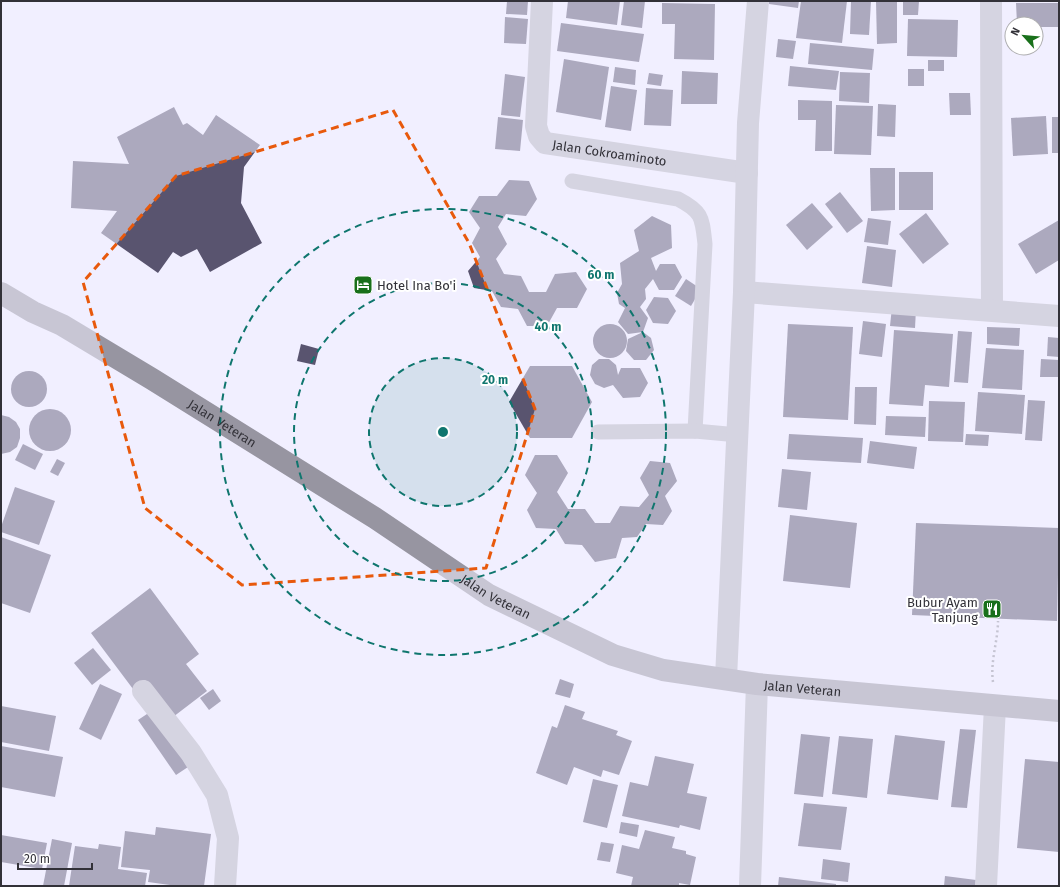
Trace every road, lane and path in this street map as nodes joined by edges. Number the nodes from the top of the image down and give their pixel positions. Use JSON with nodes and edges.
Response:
{"nodes":[{"id":1,"x":542,"y":1,"type":"edge"},
{"id":2,"x":758,"y":1,"type":"edge"},
{"id":3,"x":991,"y":1,"type":"edge"},
{"id":4,"x":747,"y":173,"type":"junction"},
{"id":5,"x":572,"y":181,"type":"dead end"},
{"id":6,"x":744,"y":292,"type":"junction"},
{"id":7,"x":1,"y":293,"type":"edge"},
{"id":8,"x":992,"y":310,"type":"junction"},
{"id":9,"x":1059,"y":316,"type":"edge"},
{"id":10,"x":696,"y":431,"type":"junction"},
{"id":11,"x":598,"y":432,"type":"dead end"},
{"id":12,"x":738,"y":435,"type":"junction"},
{"id":13,"x":998,"y":621,"type":"dead end"},
{"id":14,"x":726,"y":678,"type":"junction"},
{"id":15,"x":757,"y":684,"type":"junction"},
{"id":16,"x":143,"y":691,"type":"dead end"},
{"id":17,"x":995,"y":706,"type":"junction"},
{"id":18,"x":1059,"y":711,"type":"edge"},
{"id":19,"x":225,"y":886,"type":"edge"},
{"id":20,"x":750,"y":886,"type":"edge"},
{"id":21,"x":986,"y":886,"type":"edge"}],
"edges":[{"from":1,"to":4,"type":"street","name":"Jalan Cokroaminoto"},
{"from":2,"to":4,"type":"street"},
{"from":3,"to":8,"type":"street"},
{"from":4,"to":6,"type":"street"},
{"from":5,"to":10,"type":"lane"},
{"from":6,"to":8,"type":"street"},
{"from":6,"to":12,"type":"street"},
{"from":7,"to":14,"type":"main road","name":"Jalan Veteran"},
{"from":8,"to":9,"type":"street"},
{"from":10,"to":11,"type":"lane"},
{"from":10,"to":12,"type":"lane"},
{"from":12,"to":14,"type":"street"},
{"from":13,"to":17,"type":"path"},
{"from":14,"to":15,"type":"main road","name":"Jalan Veteran"},
{"from":15,"to":17,"type":"main road","name":"Jalan Veteran"},
{"from":15,"to":20,"type":"street"},
{"from":16,"to":19,"type":"street"},
{"from":17,"to":18,"type":"main road","name":"Jalan Veteran"},
{"from":17,"to":21,"type":"street"}]}
